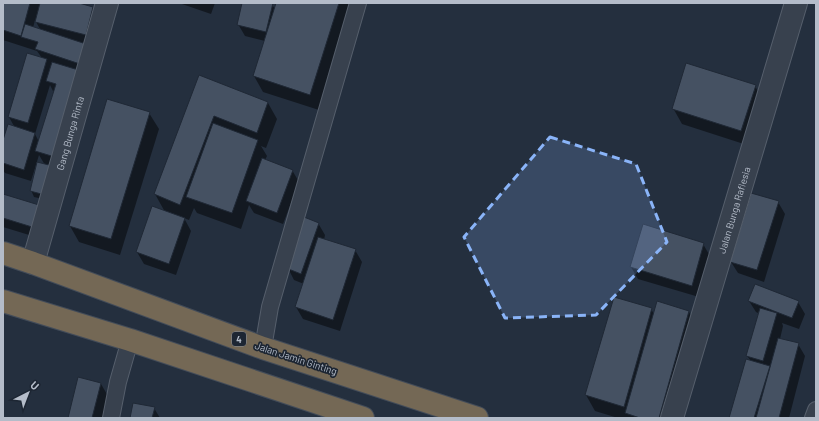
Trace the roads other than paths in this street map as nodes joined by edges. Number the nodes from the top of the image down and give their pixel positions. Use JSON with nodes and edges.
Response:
{"nodes":[{"id":1,"x":107,"y":3,"type":"edge"},
{"id":2,"x":358,"y":3,"type":"edge"},
{"id":3,"x":796,"y":3,"type":"edge"},
{"id":4,"x":3,"y":253,"type":"edge"},
{"id":5,"x":32,"y":263,"type":"junction"},
{"id":6,"x":3,"y":301,"type":"edge"},
{"id":7,"x":130,"y":340,"type":"junction"},
{"id":8,"x":263,"y":348,"type":"junction"},
{"id":9,"x":816,"y":410,"type":"edge"},
{"id":10,"x":111,"y":418,"type":"edge"},
{"id":11,"x":363,"y":418,"type":"edge"},
{"id":12,"x":478,"y":418,"type":"edge"},
{"id":13,"x":672,"y":418,"type":"edge"},
{"id":14,"x":813,"y":418,"type":"edge"}],
"edges":[{"from":1,"to":5,"type":"street","name":"Gang Bunga Rinta"},
{"from":2,"to":8,"type":"lane"},
{"from":3,"to":13,"type":"street","name":"Jalan Bunga Raflesia"},
{"from":4,"to":5,"type":"highway","name":"Jalan Jamin Ginting","number":"4"},
{"from":5,"to":8,"type":"highway","name":"Jalan Jamin Ginting","number":"4"},
{"from":6,"to":7,"type":"highway"},
{"from":7,"to":10,"type":"lane"},
{"from":7,"to":11,"type":"highway"},
{"from":8,"to":12,"type":"highway","name":"Jalan Jamin Ginting","number":"4"},
{"from":9,"to":14,"type":"lane"}]}
